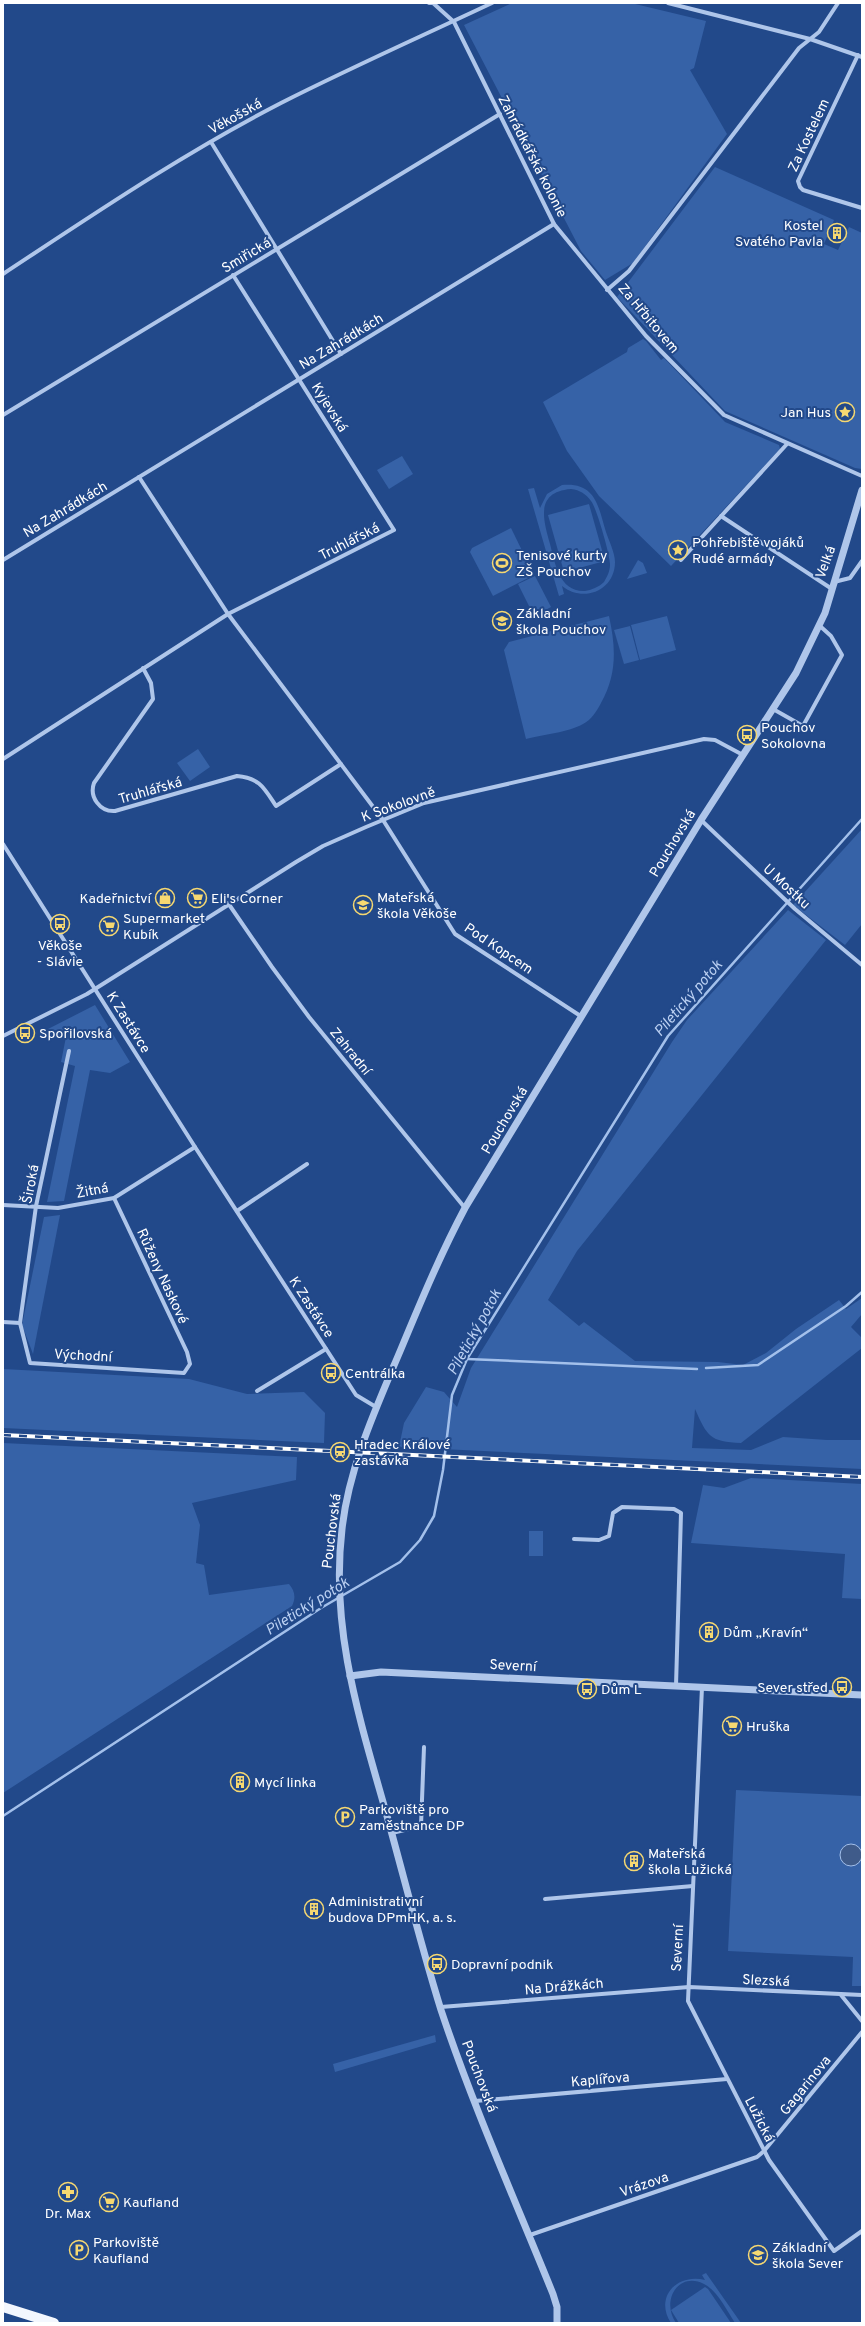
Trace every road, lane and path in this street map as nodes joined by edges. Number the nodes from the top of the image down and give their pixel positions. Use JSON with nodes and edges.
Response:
{"nodes":[{"id":1,"x":429,"y":3,"type":"edge"},
{"id":2,"x":492,"y":3,"type":"edge"},
{"id":3,"x":668,"y":3,"type":"edge"},
{"id":4,"x":838,"y":3,"type":"edge"},
{"id":5,"x":454,"y":22,"type":"junction"},
{"id":6,"x":810,"y":39,"type":"junction"},
{"id":7,"x":860,"y":56,"type":"edge"},
{"id":8,"x":500,"y":114,"type":"junction"},
{"id":9,"x":211,"y":142,"type":"junction"},
{"id":10,"x":862,"y":208,"type":"edge"},
{"id":11,"x":554,"y":224,"type":"junction"},
{"id":12,"x":277,"y":249,"type":"junction"},
{"id":13,"x":3,"y":274,"type":"edge"},
{"id":14,"x":233,"y":275,"type":"junction"},
{"id":15,"x":607,"y":290,"type":"junction"},
{"id":16,"x":341,"y":354,"type":"junction"},
{"id":17,"x":299,"y":379,"type":"junction"},
{"id":18,"x":3,"y":415,"type":"edge"},
{"id":19,"x":787,"y":444,"type":"junction"},
{"id":20,"x":862,"y":476,"type":"edge"},
{"id":21,"x":139,"y":477,"type":"junction"},
{"id":22,"x":862,"y":490,"type":"edge"},
{"id":23,"x":721,"y":516,"type":"junction"},
{"id":24,"x":394,"y":530,"type":"joint"},
{"id":25,"x":3,"y":560,"type":"edge"},
{"id":26,"x":681,"y":560,"type":"dead end"},
{"id":27,"x":862,"y":560,"type":"edge"},
{"id":28,"x":833,"y":585,"type":"junction"},
{"id":29,"x":228,"y":614,"type":"junction"},
{"id":30,"x":820,"y":626,"type":"junction"},
{"id":31,"x":143,"y":668,"type":"junction"},
{"id":32,"x":773,"y":709,"type":"junction"},
{"id":33,"x":742,"y":755,"type":"junction"},
{"id":34,"x":3,"y":759,"type":"edge"},
{"id":35,"x":341,"y":764,"type":"junction"},
{"id":36,"x":383,"y":820,"type":"junction"},
{"id":37,"x":701,"y":820,"type":"junction"},
{"id":38,"x":3,"y":844,"type":"edge"},
{"id":39,"x":228,"y":903,"type":"junction"},
{"id":40,"x":862,"y":965,"type":"edge"},
{"id":41,"x":95,"y":989,"type":"junction"},
{"id":42,"x":582,"y":1017,"type":"junction"},
{"id":43,"x":3,"y":1036,"type":"edge"},
{"id":44,"x":69,"y":1051,"type":"dead end"},
{"id":45,"x":195,"y":1148,"type":"junction"},
{"id":46,"x":308,"y":1164,"type":"dead end"},
{"id":47,"x":114,"y":1198,"type":"junction"},
{"id":48,"x":3,"y":1205,"type":"edge"},
{"id":49,"x":36,"y":1206,"type":"junction"},
{"id":50,"x":465,"y":1208,"type":"junction"},
{"id":51,"x":237,"y":1211,"type":"junction"},
{"id":52,"x":3,"y":1322,"type":"edge"},
{"id":53,"x":20,"y":1323,"type":"junction"},
{"id":54,"x":326,"y":1349,"type":"junction"},
{"id":55,"x":190,"y":1364,"type":"joint"},
{"id":56,"x":257,"y":1391,"type":"dead end"},
{"id":57,"x":376,"y":1407,"type":"junction"},
{"id":58,"x":574,"y":1539,"type":"dead end"},
{"id":59,"x":350,"y":1676,"type":"junction"},
{"id":60,"x":676,"y":1686,"type":"junction"},
{"id":61,"x":702,"y":1687,"type":"junction"},
{"id":62,"x":862,"y":1695,"type":"edge"},
{"id":63,"x":424,"y":1747,"type":"dead end"},
{"id":64,"x":392,"y":1833,"type":"junction"},
{"id":65,"x":693,"y":1886,"type":"junction"},
{"id":66,"x":545,"y":1899,"type":"dead end"},
{"id":67,"x":689,"y":1987,"type":"junction"},
{"id":68,"x":842,"y":1995,"type":"junction"},
{"id":69,"x":862,"y":1995,"type":"edge"},
{"id":70,"x":441,"y":2007,"type":"junction"},
{"id":71,"x":862,"y":2021,"type":"edge"},
{"id":72,"x":862,"y":2032,"type":"edge"},
{"id":73,"x":728,"y":2079,"type":"junction"},
{"id":74,"x":475,"y":2100,"type":"junction"},
{"id":75,"x":764,"y":2151,"type":"junction"},
{"id":76,"x":862,"y":2231,"type":"edge"},
{"id":77,"x":530,"y":2235,"type":"junction"},
{"id":78,"x":3,"y":2307,"type":"edge"},
{"id":79,"x":54,"y":2323,"type":"edge"},
{"id":80,"x":557,"y":2323,"type":"edge"}],
"edges":[{"from":1,"to":5,"type":"street"},
{"from":2,"to":5,"type":"street","name":"Věkošská"},
{"from":3,"to":6,"type":"street"},
{"from":4,"to":6,"type":"street","name":"Za Hřbitovem"},
{"from":5,"to":8,"type":"street","name":"Zahrádkářská kolonie"},
{"from":5,"to":9,"type":"street","name":"Věkošská"},
{"from":6,"to":7,"type":"street","name":"Za Kostelem"},
{"from":6,"to":15,"type":"street","name":"Za Hřbitovem"},
{"from":7,"to":10,"type":"street","name":"Za Kostelem"},
{"from":8,"to":11,"type":"street","name":"Zahrádkářská kolonie"},
{"from":8,"to":12,"type":"street","name":"Smiřická"},
{"from":9,"to":12,"type":"street"},
{"from":9,"to":13,"type":"street","name":"Věkošská"},
{"from":11,"to":15,"type":"street","name":"Zahrádkářská kolonie"},
{"from":11,"to":16,"type":"street","name":"Na Zahrádkách"},
{"from":12,"to":14,"type":"street","name":"Smiřická"},
{"from":12,"to":16,"type":"street"},
{"from":14,"to":17,"type":"street","name":"Kyjevská"},
{"from":14,"to":18,"type":"street","name":"Smiřická"},
{"from":15,"to":19,"type":"street","name":"Za Hřbitovem"},
{"from":16,"to":17,"type":"street","name":"Na Zahrádkách"},
{"from":17,"to":21,"type":"street","name":"Na Zahrádkách"},
{"from":17,"to":24,"type":"street","name":"Kyjevská"},
{"from":19,"to":20,"type":"street","name":"Za Hřbitovem"},
{"from":19,"to":23,"type":"street"},
{"from":21,"to":25,"type":"street","name":"Na Zahrádkách"},
{"from":21,"to":29,"type":"street"},
{"from":22,"to":28,"type":"street","name":"Velká"},
{"from":23,"to":26,"type":"street"},
{"from":23,"to":28,"type":"street","name":"Velká"},
{"from":24,"to":29,"type":"street","name":"Truhlářská"},
{"from":27,"to":28,"type":"street"},
{"from":28,"to":30,"type":"street","name":"Pouchovská"},
{"from":29,"to":31,"type":"street","name":"Truhlářská"},
{"from":29,"to":35,"type":"street"},
{"from":30,"to":32,"type":"street","name":"Pouchovská"},
{"from":30,"to":32,"type":"street"},
{"from":31,"to":34,"type":"street","name":"Truhlářská"},
{"from":31,"to":35,"type":"street","name":"Truhlářská"},
{"from":32,"to":33,"type":"street","name":"Pouchovská"},
{"from":33,"to":36,"type":"street","name":"K Sokolovně"},
{"from":33,"to":37,"type":"street","name":"Pouchovská"},
{"from":35,"to":36,"type":"street"},
{"from":36,"to":39,"type":"street","name":"K Sokolovně"},
{"from":36,"to":42,"type":"street","name":"Pod Kopcem"},
{"from":37,"to":40,"type":"street","name":"U Mostku"},
{"from":37,"to":42,"type":"street","name":"Pouchovská"},
{"from":38,"to":41,"type":"street","name":"K Zastávce"},
{"from":39,"to":41,"type":"street","name":"K Sokolovně"},
{"from":39,"to":50,"type":"street","name":"Zahradní"},
{"from":41,"to":43,"type":"street"},
{"from":41,"to":45,"type":"street","name":"K Zastávce"},
{"from":42,"to":50,"type":"street","name":"Pouchovská"},
{"from":44,"to":49,"type":"street","name":"Široká"},
{"from":45,"to":47,"type":"street","name":"Žitná"},
{"from":45,"to":51,"type":"street","name":"K Zastávce"},
{"from":46,"to":51,"type":"street"},
{"from":47,"to":49,"type":"street","name":"Žitná"},
{"from":47,"to":55,"type":"street","name":"Růženy Naskové"},
{"from":48,"to":49,"type":"street","name":"Žitná"},
{"from":49,"to":53,"type":"street","name":"Široká"},
{"from":50,"to":57,"type":"street","name":"Pouchovská"},
{"from":51,"to":54,"type":"street","name":"K Zastávce"},
{"from":52,"to":53,"type":"street"},
{"from":53,"to":55,"type":"street","name":"Východní"},
{"from":54,"to":56,"type":"street"},
{"from":54,"to":57,"type":"street","name":"K Zastávce"},
{"from":57,"to":59,"type":"street","name":"Pouchovská"},
{"from":58,"to":60,"type":"street"},
{"from":59,"to":60,"type":"street","name":"Severní"},
{"from":59,"to":64,"type":"street","name":"Pouchovská"},
{"from":60,"to":61,"type":"street","name":"Severní"},
{"from":61,"to":62,"type":"street","name":"Severní"},
{"from":61,"to":65,"type":"street","name":"Severní"},
{"from":63,"to":64,"type":"street"},
{"from":64,"to":70,"type":"street","name":"Pouchovská"},
{"from":65,"to":66,"type":"street"},
{"from":65,"to":67,"type":"street","name":"Severní"},
{"from":67,"to":68,"type":"street","name":"Slezská"},
{"from":67,"to":70,"type":"street","name":"Na Drážkách"},
{"from":67,"to":73,"type":"street","name":"Lužická"},
{"from":68,"to":69,"type":"street","name":"Slezská"},
{"from":68,"to":71,"type":"street"},
{"from":70,"to":74,"type":"street","name":"Pouchovská"},
{"from":72,"to":75,"type":"street","name":"Gagarinova"},
{"from":73,"to":74,"type":"street","name":"Kaplířova"},
{"from":73,"to":75,"type":"street","name":"Lužická"},
{"from":74,"to":77,"type":"street","name":"Pouchovská"},
{"from":75,"to":76,"type":"street","name":"Lužická"},
{"from":75,"to":77,"type":"street","name":"Vrázova"},
{"from":77,"to":80,"type":"street","name":"Pouchovská"},
{"from":78,"to":79,"type":"main road"}]}
